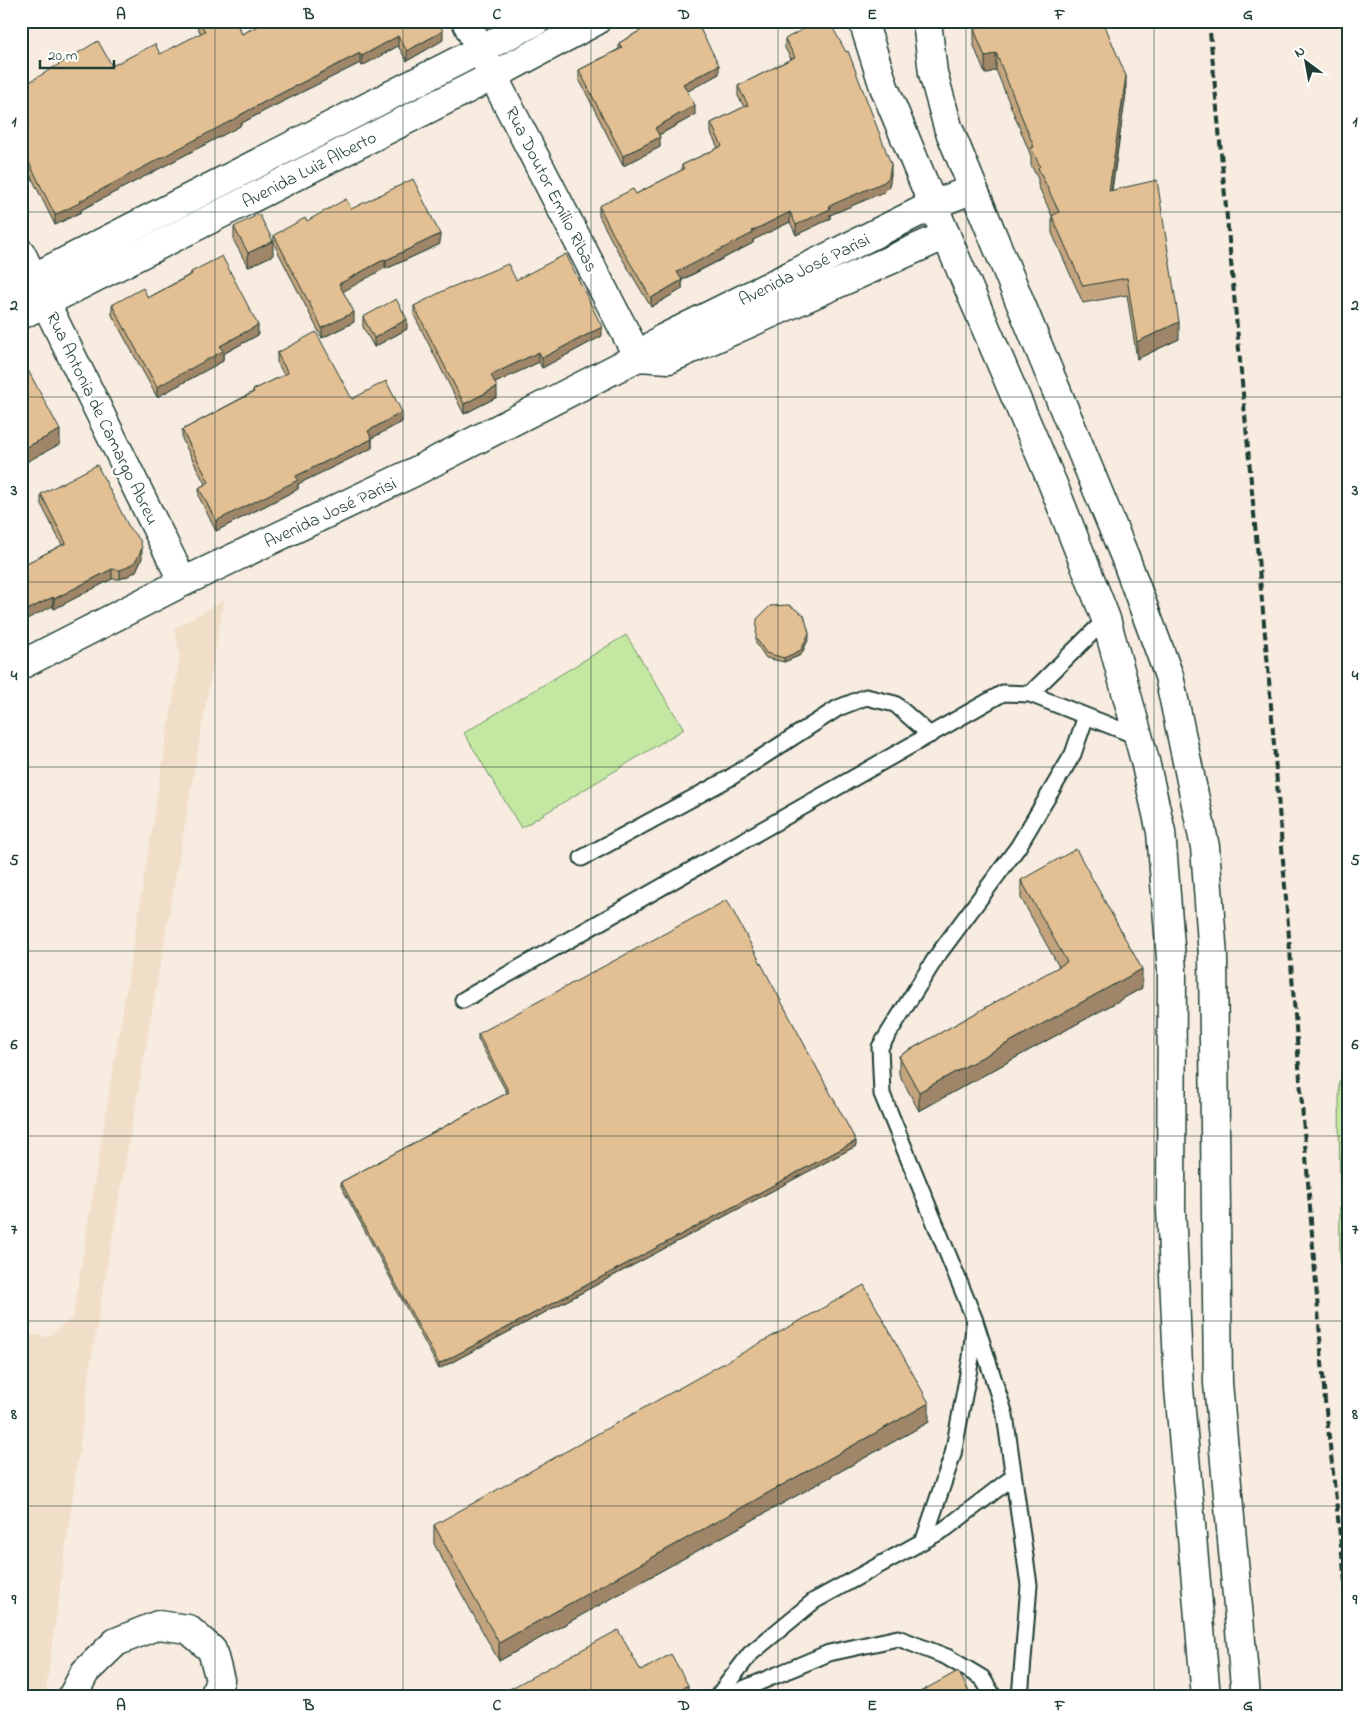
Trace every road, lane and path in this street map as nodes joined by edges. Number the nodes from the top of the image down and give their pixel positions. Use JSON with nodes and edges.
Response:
{"nodes":[{"id":1,"x":466,"y":21,"type":"edge"},
{"id":2,"x":536,"y":21,"type":"edge"},
{"id":3,"x":596,"y":21,"type":"edge"},
{"id":4,"x":863,"y":21,"type":"edge"},
{"id":5,"x":927,"y":21,"type":"edge"},
{"id":6,"x":480,"y":50,"type":"junction"},
{"id":7,"x":493,"y":76,"type":"junction"},
{"id":8,"x":973,"y":189,"type":"junction"},
{"id":9,"x":933,"y":205,"type":"junction"},
{"id":10,"x":946,"y":235,"type":"junction"},
{"id":11,"x":21,"y":253,"type":"edge"},
{"id":12,"x":27,"y":281,"type":"edge"},
{"id":13,"x":47,"y":303,"type":"junction"},
{"id":14,"x":21,"y":315,"type":"edge"},
{"id":15,"x":638,"y":357,"type":"junction"},
{"id":16,"x":183,"y":582,"type":"junction"},
{"id":17,"x":1106,"y":619,"type":"junction"},
{"id":18,"x":21,"y":664,"type":"edge"},
{"id":19,"x":1030,"y":694,"type":"junction"},
{"id":20,"x":1086,"y":716,"type":"junction"},
{"id":21,"x":930,"y":735,"type":"junction"},
{"id":22,"x":1138,"y":737,"type":"junction"},
{"id":23,"x":582,"y":858,"type":"dead end"},
{"id":24,"x":463,"y":1000,"type":"dead end"},
{"id":25,"x":974,"y":1318,"type":"junction"},
{"id":26,"x":1013,"y":1477,"type":"junction"},
{"id":27,"x":924,"y":1540,"type":"junction"},
{"id":28,"x":72,"y":1697,"type":"edge"},
{"id":29,"x":214,"y":1697,"type":"edge"},
{"id":30,"x":716,"y":1697,"type":"edge"},
{"id":31,"x":728,"y":1697,"type":"edge"},
{"id":32,"x":994,"y":1697,"type":"edge"},
{"id":33,"x":1020,"y":1697,"type":"edge"},
{"id":34,"x":1206,"y":1697,"type":"edge"},
{"id":35,"x":1246,"y":1697,"type":"edge"}],
"edges":[{"from":1,"to":6,"type":"main road","name":"Rua Doutor Emílio Ribas"},
{"from":2,"to":6,"type":"main road","name":"Avenida Luiz Alberto"},
{"from":3,"to":7,"type":"main road","name":"Avenida Luiz Alberto"},
{"from":4,"to":9,"type":"main road"},
{"from":5,"to":8,"type":"main road"},
{"from":6,"to":7,"type":"main road","name":"Rua Doutor Emílio Ribas"},
{"from":6,"to":12,"type":"main road","name":"Avenida Luiz Alberto"},
{"from":7,"to":13,"type":"main road","name":"Avenida Luiz Alberto"},
{"from":7,"to":15,"type":"main road","name":"Rua Doutor Emílio Ribas"},
{"from":8,"to":9,"type":"main road","name":"Avenida José Parisi"},
{"from":8,"to":35,"type":"main road"},
{"from":9,"to":10,"type":"main road"},
{"from":9,"to":15,"type":"main road","name":"Avenida José Parisi"},
{"from":10,"to":15,"type":"main road","name":"Avenida José Parisi"},
{"from":10,"to":17,"type":"main road"},
{"from":11,"to":12,"type":"main road","name":"Rua Antonia de Camargo Abreu"},
{"from":12,"to":13,"type":"main road","name":"Rua Antonia de Camargo Abreu"},
{"from":13,"to":14,"type":"main road","name":"Avenida Luiz Alberto"},
{"from":13,"to":16,"type":"main road","name":"Rua Antonia de Camargo Abreu"},
{"from":15,"to":16,"type":"main road","name":"Avenida José Parisi"},
{"from":16,"to":18,"type":"main road","name":"Avenida José Parisi"},
{"from":17,"to":19,"type":"lane"},
{"from":17,"to":22,"type":"main road"},
{"from":19,"to":20,"type":"lane"},
{"from":19,"to":21,"type":"lane"},
{"from":20,"to":22,"type":"lane"},
{"from":20,"to":25,"type":"lane"},
{"from":21,"to":23,"type":"lane"},
{"from":21,"to":24,"type":"lane"},
{"from":22,"to":34,"type":"main road"},
{"from":25,"to":26,"type":"lane"},
{"from":25,"to":27,"type":"lane"},
{"from":26,"to":27,"type":"lane"},
{"from":26,"to":33,"type":"lane"},
{"from":27,"to":30,"type":"lane"},
{"from":28,"to":29,"type":"main road"},
{"from":31,"to":32,"type":"lane"}]}
